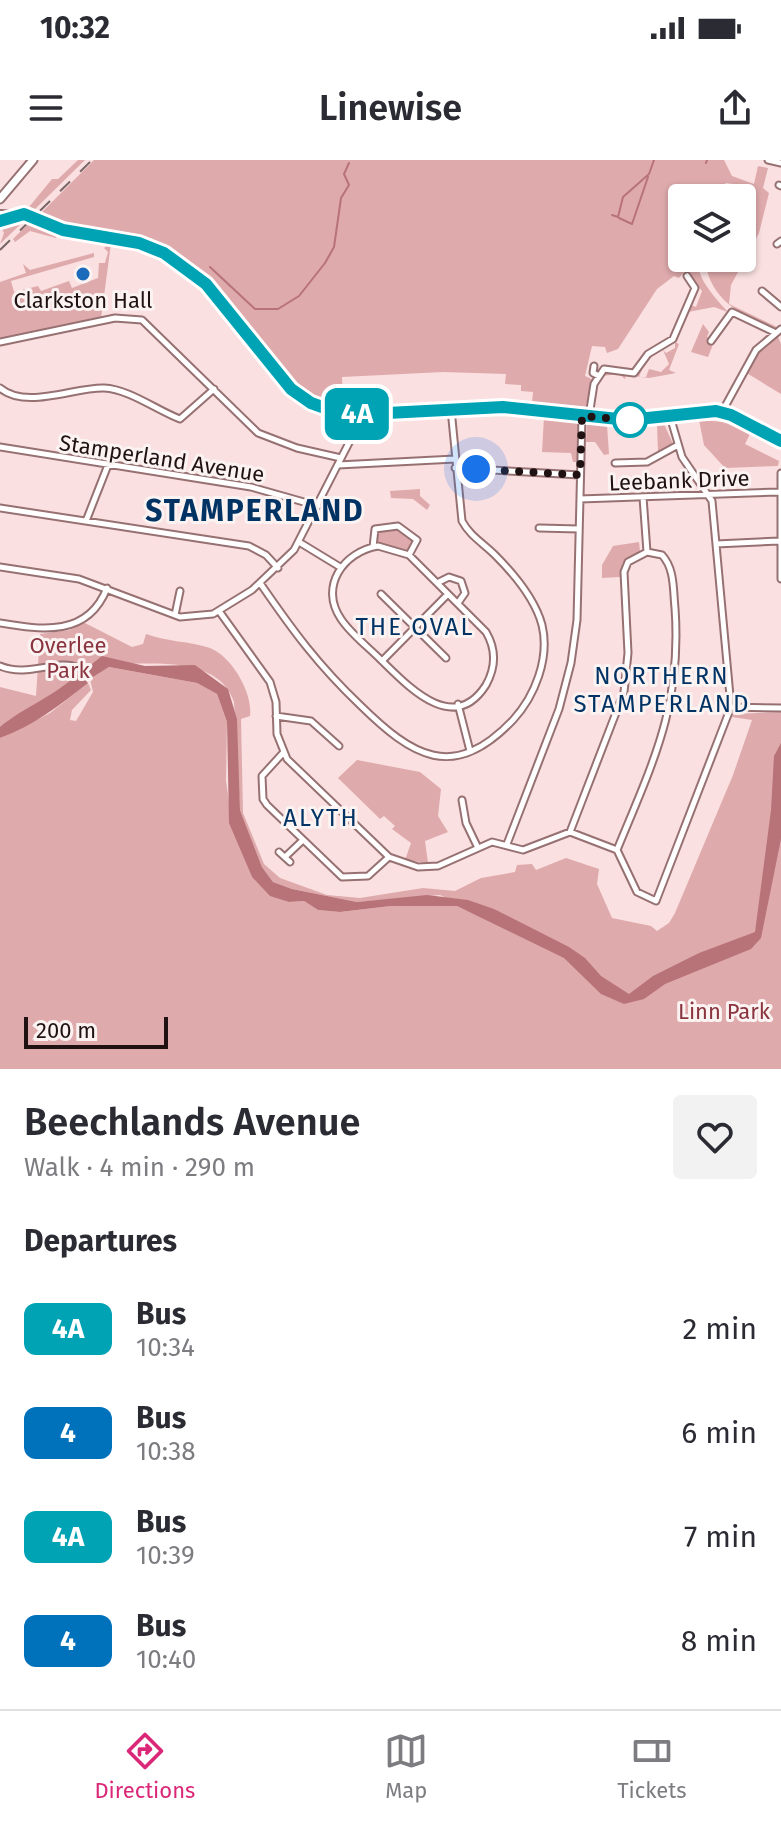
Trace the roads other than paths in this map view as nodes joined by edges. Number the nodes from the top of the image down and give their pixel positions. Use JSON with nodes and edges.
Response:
{"nodes":[{"id":1,"x":33,"y":160,"type":"edge"},
{"id":2,"x":768,"y":160,"type":"edge"},
{"id":3,"x":781,"y":163,"type":"edge"},
{"id":4,"x":1,"y":196,"type":"edge"},
{"id":5,"x":0,"y":214,"type":"edge"},
{"id":6,"x":14,"y":214,"type":"junction"},
{"id":7,"x":0,"y":221,"type":"edge"},
{"id":8,"x":687,"y":276,"type":"dead end"},
{"id":9,"x":762,"y":291,"type":"dead end"},
{"id":10,"x":781,"y":307,"type":"edge"},
{"id":11,"x":708,"y":329,"type":"dead end"},
{"id":12,"x":778,"y":330,"type":"edge"},
{"id":13,"x":716,"y":333,"type":"junction"},
{"id":14,"x":711,"y":341,"type":"dead end"},
{"id":15,"x":0,"y":342,"type":"edge"},
{"id":16,"x":594,"y":366,"type":"dead end"},
{"id":17,"x":599,"y":376,"type":"junction"},
{"id":18,"x":0,"y":388,"type":"edge"},
{"id":19,"x":214,"y":389,"type":"junction"},
{"id":20,"x":451,"y":409,"type":"junction"},
{"id":21,"x":722,"y":412,"type":"junction"},
{"id":22,"x":358,"y":414,"type":"junction"},
{"id":23,"x":585,"y":416,"type":"junction"},
{"id":24,"x":670,"y":416,"type":"junction"},
{"id":25,"x":781,"y":441,"type":"edge"},
{"id":26,"x":678,"y":445,"type":"junction"},
{"id":27,"x":0,"y":447,"type":"edge"},
{"id":28,"x":455,"y":459,"type":"junction"},
{"id":29,"x":340,"y":461,"type":"junction"},
{"id":30,"x":615,"y":463,"type":"dead end"},
{"id":31,"x":108,"y":465,"type":"junction"},
{"id":32,"x":455,"y":468,"type":"junction"},
{"id":33,"x":781,"y":473,"type":"edge"},
{"id":34,"x":580,"y":475,"type":"junction"},
{"id":35,"x":779,"y":492,"type":"edge"},
{"id":36,"x":709,"y":494,"type":"junction"},
{"id":37,"x":643,"y":497,"type":"junction"},
{"id":38,"x":580,"y":499,"type":"junction"},
{"id":39,"x":318,"y":506,"type":"junction"},
{"id":40,"x":0,"y":508,"type":"edge"},
{"id":41,"x":86,"y":521,"type":"junction"},
{"id":42,"x":538,"y":528,"type":"dead end"},
{"id":43,"x":579,"y":529,"type":"junction"},
{"id":44,"x":779,"y":541,"type":"edge"},
{"id":45,"x":299,"y":542,"type":"junction"},
{"id":46,"x":716,"y":544,"type":"junction"},
{"id":47,"x":373,"y":547,"type":"junction"},
{"id":48,"x":647,"y":552,"type":"junction"},
{"id":49,"x":409,"y":555,"type":"junction"},
{"id":50,"x":0,"y":567,"type":"edge"},
{"id":51,"x":340,"y":567,"type":"junction"},
{"id":52,"x":278,"y":568,"type":"junction"},
{"id":53,"x":781,"y":579,"type":"edge"},
{"id":54,"x":260,"y":583,"type":"junction"},
{"id":55,"x":437,"y":583,"type":"junction"},
{"id":56,"x":107,"y":588,"type":"junction"},
{"id":57,"x":180,"y":591,"type":"dead end"},
{"id":58,"x":381,"y":594,"type":"dead end"},
{"id":59,"x":448,"y":594,"type":"junction"},
{"id":60,"x":458,"y":603,"type":"junction"},
{"id":61,"x":219,"y":611,"type":"junction"},
{"id":62,"x":175,"y":615,"type":"junction"},
{"id":63,"x":0,"y":623,"type":"edge"},
{"id":64,"x":415,"y":627,"type":"junction"},
{"id":65,"x":446,"y":658,"type":"dead end"},
{"id":66,"x":382,"y":661,"type":"junction"},
{"id":67,"x":0,"y":666,"type":"edge"},
{"id":68,"x":78,"y":668,"type":"dead end"},
{"id":69,"x":458,"y":704,"type":"junction"},
{"id":70,"x":730,"y":707,"type":"junction"},
{"id":71,"x":781,"y":708,"type":"edge"},
{"id":72,"x":276,"y":716,"type":"junction"},
{"id":73,"x":339,"y":746,"type":"dead end"},
{"id":74,"x":470,"y":751,"type":"junction"},
{"id":75,"x":283,"y":753,"type":"junction"},
{"id":76,"x":462,"y":800,"type":"dead end"},
{"id":77,"x":570,"y":832,"type":"junction"},
{"id":78,"x":303,"y":840,"type":"junction"},
{"id":79,"x":507,"y":844,"type":"junction"},
{"id":80,"x":478,"y":848,"type":"junction"},
{"id":81,"x":617,"y":850,"type":"junction"},
{"id":82,"x":279,"y":852,"type":"dead end"},
{"id":83,"x":389,"y":857,"type":"junction"}],
"edges":[{"from":1,"to":4,"type":"main road"},
{"from":2,"to":3,"type":"street"},
{"from":5,"to":6,"type":"main road"},
{"from":6,"to":7,"type":"main road"},
{"from":6,"to":22,"type":"main road","bridge":true},
{"from":8,"to":17,"type":"street"},
{"from":9,"to":10,"type":"street"},
{"from":11,"to":13,"type":"street"},
{"from":12,"to":13,"type":"street"},
{"from":12,"to":21,"type":"street"},
{"from":13,"to":14,"type":"street"},
{"from":15,"to":19,"type":"street"},
{"from":16,"to":17,"type":"street"},
{"from":17,"to":23,"type":"street"},
{"from":18,"to":19,"type":"street"},
{"from":19,"to":29,"type":"street"},
{"from":20,"to":22,"type":"main road"},
{"from":20,"to":23,"type":"main road"},
{"from":20,"to":28,"type":"street"},
{"from":21,"to":24,"type":"main road"},
{"from":21,"to":25,"type":"main road"},
{"from":22,"to":29,"type":"street"},
{"from":23,"to":24,"type":"main road"},
{"from":23,"to":34,"type":"street"},
{"from":24,"to":26,"type":"street"},
{"from":26,"to":30,"type":"street"},
{"from":26,"to":36,"type":"street"},
{"from":27,"to":31,"type":"street","name":"Stamperland Avenue"},
{"from":28,"to":29,"type":"street"},
{"from":28,"to":32,"type":"street"},
{"from":29,"to":39,"type":"street"},
{"from":31,"to":39,"type":"street","name":"Stamperland Avenue"},
{"from":31,"to":41,"type":"street"},
{"from":32,"to":34,"type":"street"},
{"from":32,"to":74,"type":"street"},
{"from":33,"to":35,"type":"street"},
{"from":34,"to":38,"type":"street"},
{"from":35,"to":36,"type":"street","name":"Leebank Drive"},
{"from":35,"to":44,"type":"street"},
{"from":36,"to":37,"type":"street","name":"Leebank Drive"},
{"from":36,"to":46,"type":"street"},
{"from":37,"to":38,"type":"street","name":"Leebank Drive"},
{"from":37,"to":48,"type":"street"},
{"from":38,"to":43,"type":"street"},
{"from":39,"to":45,"type":"street"},
{"from":40,"to":41,"type":"street"},
{"from":41,"to":52,"type":"street"},
{"from":42,"to":43,"type":"street"},
{"from":43,"to":79,"type":"street"},
{"from":44,"to":46,"type":"street"},
{"from":44,"to":53,"type":"street"},
{"from":45,"to":51,"type":"street"},
{"from":45,"to":52,"type":"street"},
{"from":46,"to":70,"type":"street"},
{"from":47,"to":49,"type":"street"},
{"from":47,"to":49,"type":"street"},
{"from":47,"to":51,"type":"street"},
{"from":48,"to":77,"type":"street"},
{"from":48,"to":81,"type":"street"},
{"from":49,"to":55,"type":"street"},
{"from":50,"to":56,"type":"street"},
{"from":51,"to":66,"type":"street"},
{"from":52,"to":54,"type":"street"},
{"from":54,"to":61,"type":"street"},
{"from":54,"to":74,"type":"street"},
{"from":55,"to":59,"type":"street"},
{"from":55,"to":60,"type":"street"},
{"from":56,"to":62,"type":"street"},
{"from":56,"to":63,"type":"street"},
{"from":57,"to":62,"type":"street"},
{"from":58,"to":64,"type":"street"},
{"from":59,"to":60,"type":"street"},
{"from":59,"to":64,"type":"street"},
{"from":60,"to":69,"type":"street"},
{"from":61,"to":62,"type":"street"},
{"from":61,"to":72,"type":"street"},
{"from":64,"to":65,"type":"street"},
{"from":64,"to":66,"type":"street"},
{"from":66,"to":69,"type":"street"},
{"from":67,"to":68,"type":"street"},
{"from":69,"to":74,"type":"street"},
{"from":70,"to":71,"type":"street"},
{"from":70,"to":81,"type":"street"},
{"from":72,"to":73,"type":"street"},
{"from":72,"to":75,"type":"street"},
{"from":75,"to":78,"type":"street"},
{"from":75,"to":83,"type":"street"},
{"from":76,"to":80,"type":"street"},
{"from":77,"to":79,"type":"street"},
{"from":77,"to":81,"type":"street"},
{"from":78,"to":82,"type":"street"},
{"from":78,"to":83,"type":"street"},
{"from":79,"to":80,"type":"street"},
{"from":80,"to":83,"type":"street"}]}
